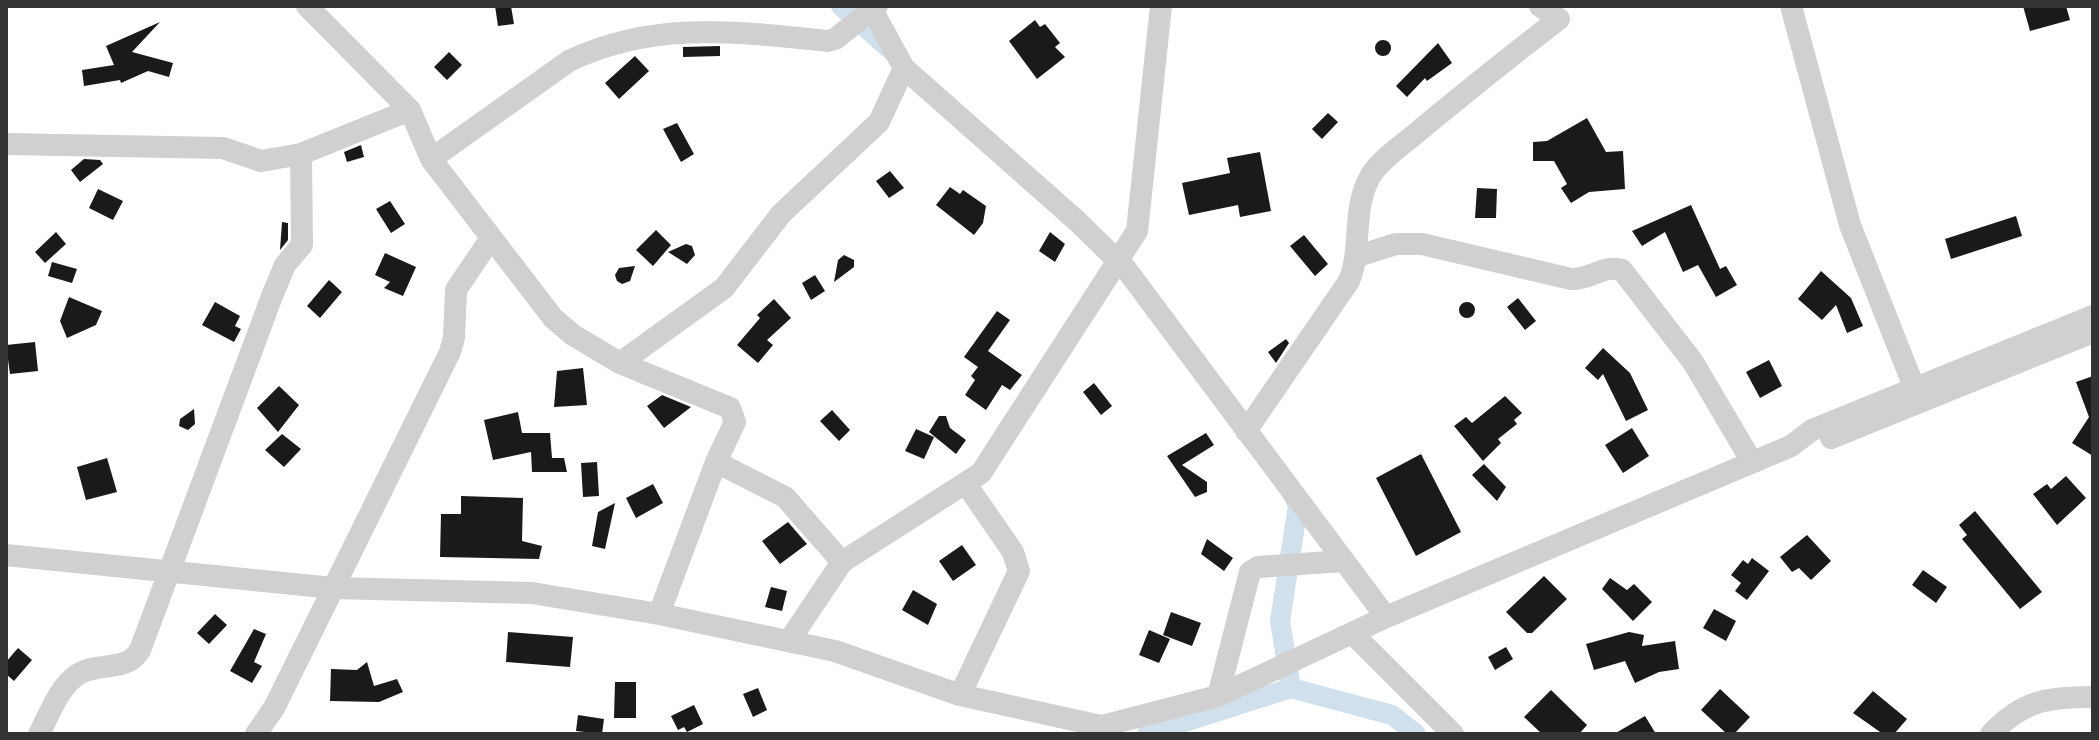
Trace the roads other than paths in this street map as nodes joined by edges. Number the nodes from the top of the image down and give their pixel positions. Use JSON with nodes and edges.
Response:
{"nodes":[{"id":1,"x":307,"y":6,"type":"edge"},
{"id":2,"x":1161,"y":6,"type":"edge"},
{"id":3,"x":1540,"y":6,"type":"edge"},
{"id":4,"x":1791,"y":6,"type":"edge"},
{"id":5,"x":874,"y":7,"type":"edge"},
{"id":6,"x":904,"y":68,"type":"junction"},
{"id":7,"x":410,"y":110,"type":"junction"},
{"id":8,"x":6,"y":144,"type":"edge"},
{"id":9,"x":301,"y":154,"type":"junction"},
{"id":10,"x":431,"y":159,"type":"junction"},
{"id":11,"x":491,"y":238,"type":"junction"},
{"id":12,"x":1358,"y":256,"type":"junction"},
{"id":13,"x":1116,"y":260,"type":"junction"},
{"id":14,"x":2093,"y":316,"type":"edge"},
{"id":15,"x":2093,"y":332,"type":"edge"},
{"id":16,"x":2069,"y":335,"type":"junction"},
{"id":17,"x":620,"y":363,"type":"junction"},
{"id":18,"x":1949,"y":384,"type":"junction"},
{"id":19,"x":1914,"y":387,"type":"junction"},
{"id":20,"x":1246,"y":431,"type":"junction"},
{"id":21,"x":1791,"y":446,"type":"junction"},
{"id":22,"x":716,"y":462,"type":"junction"},
{"id":23,"x":1752,"y":462,"type":"junction"},
{"id":24,"x":966,"y":484,"type":"junction"},
{"id":25,"x":6,"y":555,"type":"edge"},
{"id":26,"x":1343,"y":561,"type":"junction"},
{"id":27,"x":842,"y":562,"type":"junction"},
{"id":28,"x":170,"y":571,"type":"junction"},
{"id":29,"x":333,"y":588,"type":"junction"},
{"id":30,"x":659,"y":614,"type":"junction"},
{"id":31,"x":1386,"y":617,"type":"junction"},
{"id":32,"x":1352,"y":633,"type":"junction"},
{"id":33,"x":789,"y":641,"type":"junction"},
{"id":34,"x":960,"y":695,"type":"junction"},
{"id":35,"x":1218,"y":696,"type":"junction"},
{"id":36,"x":2093,"y":697,"type":"edge"},
{"id":37,"x":1157,"y":724,"type":"edge"},
{"id":38,"x":1101,"y":726,"type":"junction"},
{"id":39,"x":39,"y":734,"type":"edge"},
{"id":40,"x":256,"y":734,"type":"edge"},
{"id":41,"x":1074,"y":734,"type":"edge"},
{"id":42,"x":1453,"y":734,"type":"edge"},
{"id":43,"x":1991,"y":734,"type":"edge"}],
"edges":[{"from":1,"to":7,"type":"street"},
{"from":2,"to":13,"type":"street"},
{"from":3,"to":12,"type":"street"},
{"from":4,"to":19,"type":"street"},
{"from":5,"to":6,"type":"street"},
{"from":5,"to":10,"type":"street"},
{"from":6,"to":13,"type":"street"},
{"from":6,"to":17,"type":"street"},
{"from":7,"to":9,"type":"street"},
{"from":7,"to":10,"type":"street"},
{"from":8,"to":9,"type":"street"},
{"from":9,"to":28,"type":"street"},
{"from":10,"to":11,"type":"street"},
{"from":11,"to":17,"type":"street"},
{"from":11,"to":29,"type":"street"},
{"from":12,"to":20,"type":"street"},
{"from":12,"to":23,"type":"street"},
{"from":13,"to":20,"type":"street"},
{"from":13,"to":24,"type":"street"},
{"from":14,"to":16,"type":"street"},
{"from":15,"to":16,"type":"street"},
{"from":16,"to":18,"type":"street"},
{"from":17,"to":22,"type":"street"},
{"from":18,"to":19,"type":"street"},
{"from":18,"to":21,"type":"street"},
{"from":19,"to":21,"type":"street"},
{"from":20,"to":26,"type":"street"},
{"from":21,"to":23,"type":"street"},
{"from":22,"to":27,"type":"street"},
{"from":22,"to":30,"type":"street"},
{"from":23,"to":31,"type":"street"},
{"from":24,"to":27,"type":"street"},
{"from":24,"to":34,"type":"street"},
{"from":25,"to":28,"type":"street"},
{"from":26,"to":31,"type":"street"},
{"from":26,"to":35,"type":"street"},
{"from":27,"to":33,"type":"street"},
{"from":28,"to":29,"type":"street"},
{"from":28,"to":39,"type":"street"},
{"from":29,"to":30,"type":"street"},
{"from":29,"to":40,"type":"street"},
{"from":30,"to":33,"type":"street"},
{"from":31,"to":32,"type":"street"},
{"from":32,"to":35,"type":"street"},
{"from":32,"to":42,"type":"street"},
{"from":33,"to":34,"type":"street"},
{"from":34,"to":38,"type":"street"},
{"from":35,"to":37,"type":"street"},
{"from":36,"to":43,"type":"street"},
{"from":37,"to":38,"type":"street"},
{"from":38,"to":41,"type":"street"}]}
